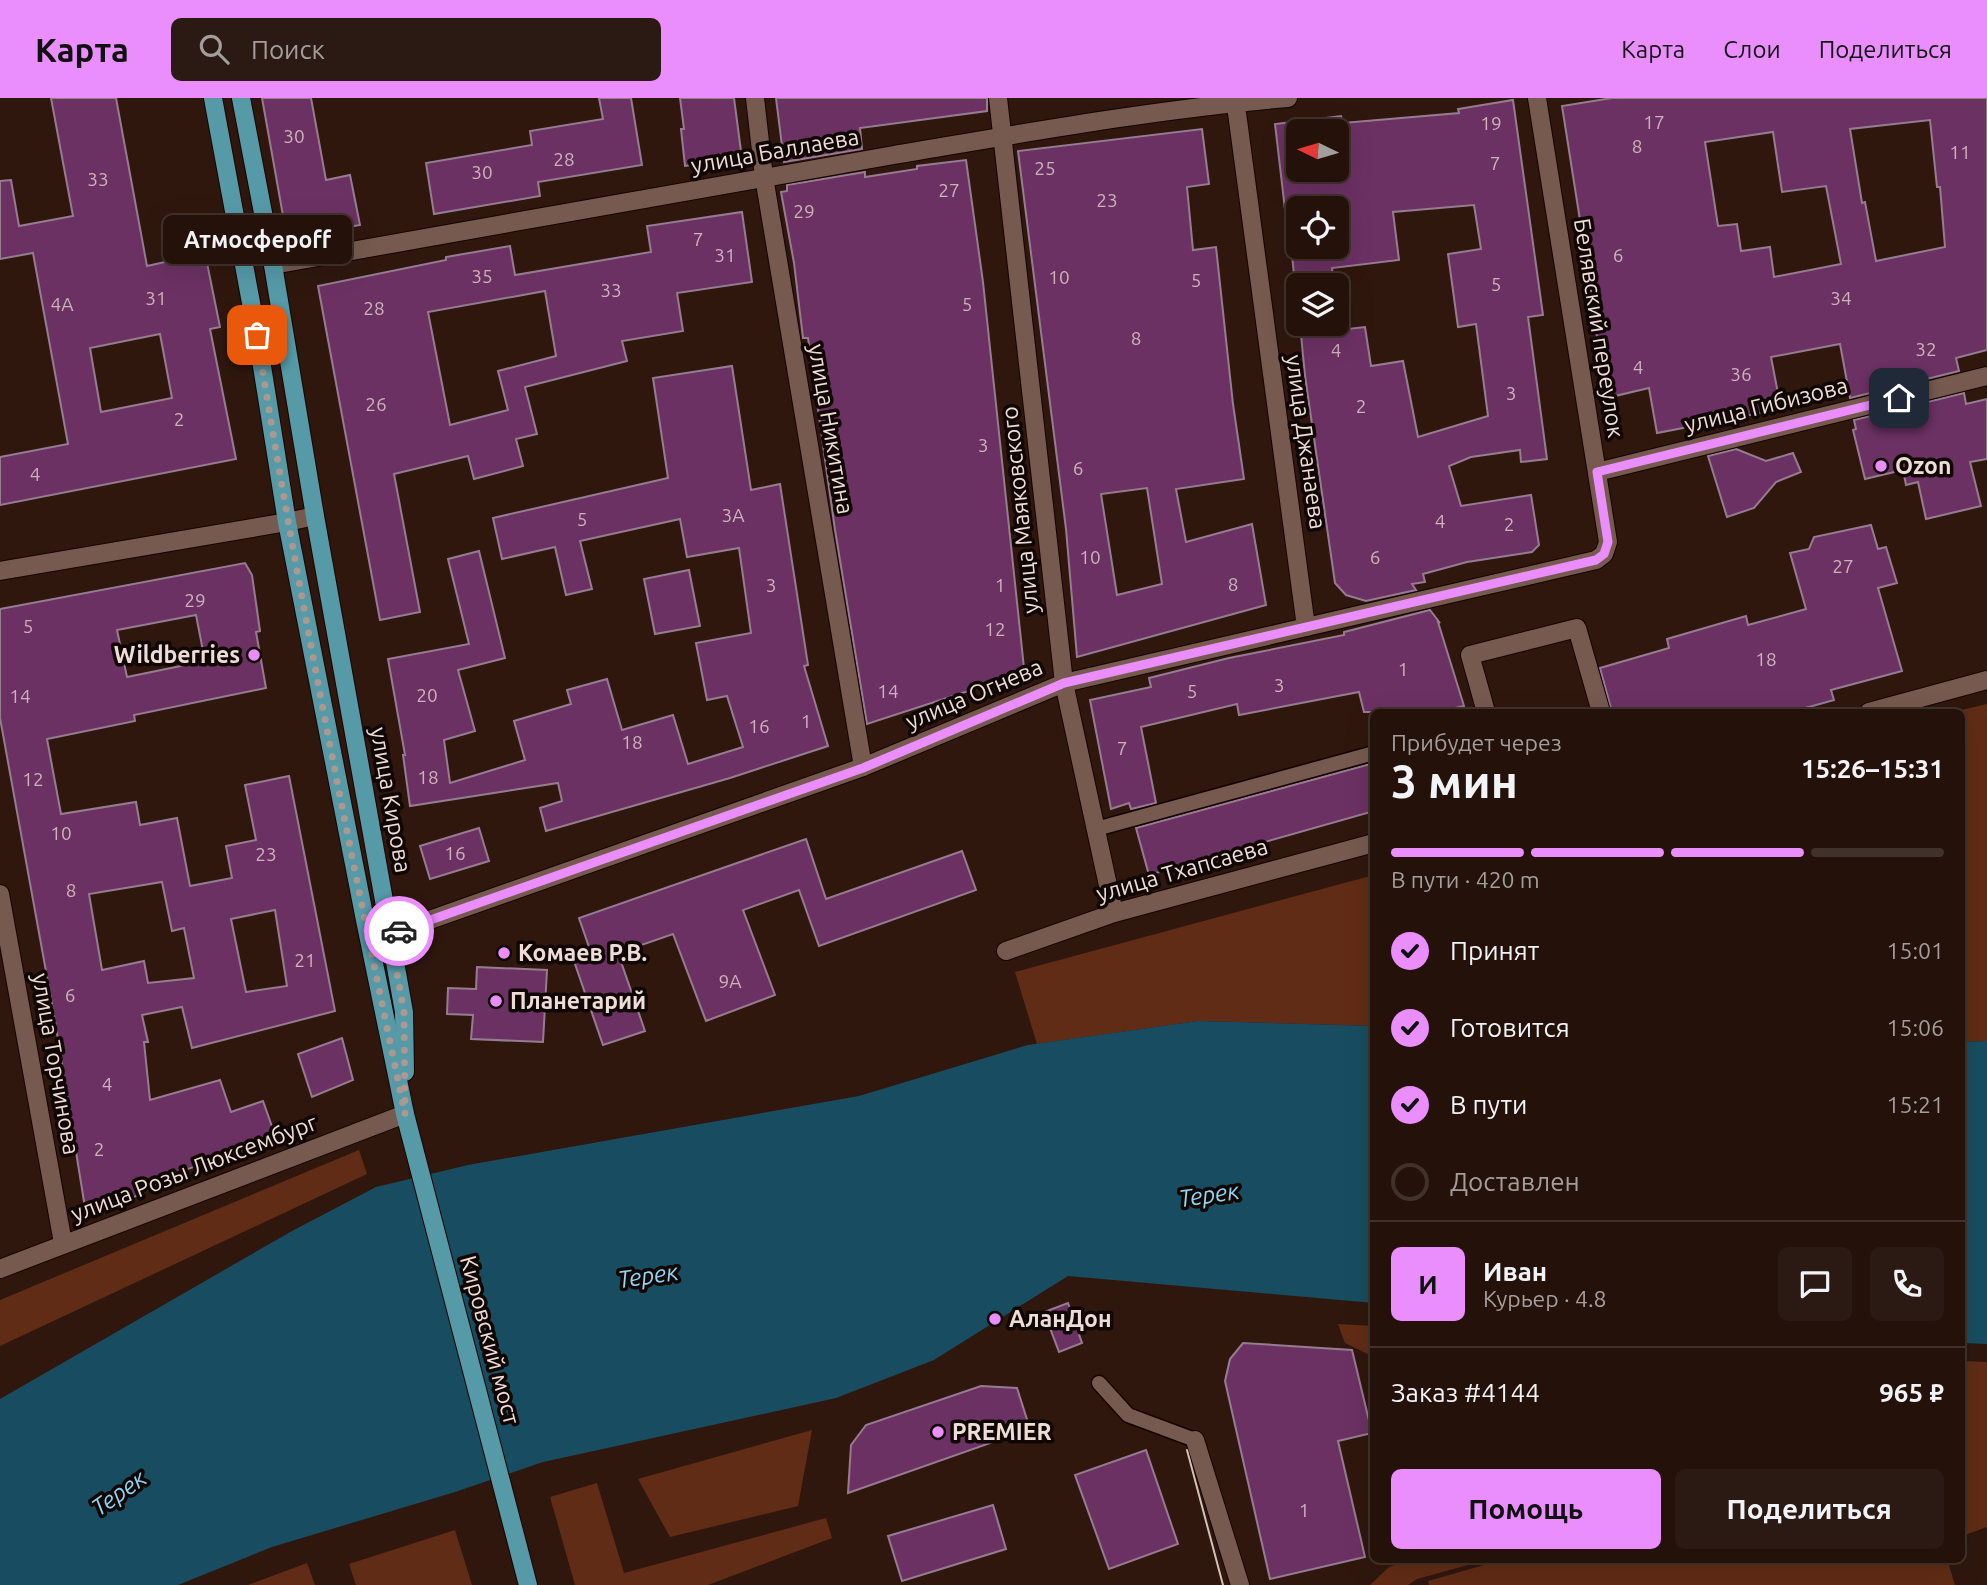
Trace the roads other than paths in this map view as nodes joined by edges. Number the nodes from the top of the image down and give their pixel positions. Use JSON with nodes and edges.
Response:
{"nodes":[{"id":1,"x":212,"y":98,"type":"edge"},
{"id":2,"x":241,"y":98,"type":"edge"},
{"id":3,"x":755,"y":98,"type":"edge"},
{"id":4,"x":999,"y":98,"type":"edge"},
{"id":5,"x":1288,"y":98,"type":"edge"},
{"id":6,"x":1537,"y":98,"type":"edge"},
{"id":7,"x":1235,"y":101,"type":"edge"},
{"id":8,"x":1003,"y":136,"type":"junction"},
{"id":9,"x":764,"y":177,"type":"junction"},
{"id":10,"x":273,"y":265,"type":"junction"},
{"id":11,"x":1987,"y":376,"type":"edge"},
{"id":12,"x":1597,"y":472,"type":"junction"},
{"id":13,"x":315,"y":516,"type":"junction"},
{"id":14,"x":287,"y":522,"type":"junction"},
{"id":15,"x":1596,"y":560,"type":"joint"},
{"id":16,"x":0,"y":571,"type":"edge"},
{"id":17,"x":1306,"y":627,"type":"junction"},
{"id":18,"x":1987,"y":681,"type":"edge"},
{"id":19,"x":1064,"y":683,"type":"junction"},
{"id":20,"x":1485,"y":709,"type":"edge"},
{"id":21,"x":1600,"y":709,"type":"edge"},
{"id":22,"x":1881,"y":709,"type":"edge"},
{"id":23,"x":1370,"y":754,"type":"edge"},
{"id":24,"x":863,"y":768,"type":"junction"},
{"id":25,"x":1096,"y":829,"type":"junction"},
{"id":26,"x":1370,"y":844,"type":"edge"},
{"id":27,"x":0,"y":894,"type":"edge"},
{"id":28,"x":1114,"y":913,"type":"junction"},
{"id":29,"x":390,"y":934,"type":"junction"},
{"id":30,"x":1006,"y":951,"type":"dead end"},
{"id":31,"x":408,"y":1122,"type":"junction"},
{"id":32,"x":63,"y":1243,"type":"junction"},
{"id":33,"x":0,"y":1269,"type":"edge"},
{"id":34,"x":1099,"y":1383,"type":"dead end"},
{"id":35,"x":1195,"y":1440,"type":"joint"},
{"id":36,"x":527,"y":1582,"type":"edge"},
{"id":37,"x":1240,"y":1585,"type":"edge"}],
"edges":[{"from":1,"to":14,"type":"main road","name":"улица Кирова"},
{"from":2,"to":10,"type":"main road","name":"улица Кирова"},
{"from":3,"to":9,"type":"street","name":"улица Никитина"},
{"from":4,"to":8,"type":"street","name":"улица Маяковского"},
{"from":5,"to":7,"type":"street","name":"улица Баллаева"},
{"from":6,"to":12,"type":"street","name":"Белявский переулок"},
{"from":7,"to":8,"type":"street","name":"улица Баллаева"},
{"from":7,"to":17,"type":"street","name":"улица Джанаева"},
{"from":8,"to":9,"type":"street","name":"улица Баллаева"},
{"from":8,"to":19,"type":"street","name":"улица Маяковского"},
{"from":9,"to":10,"type":"street","name":"улица Баллаева"},
{"from":9,"to":24,"type":"street","name":"улица Никитина"},
{"from":10,"to":13,"type":"main road","name":"улица Кирова"},
{"from":11,"to":12,"type":"street","name":"улица Гибизова"},
{"from":12,"to":15,"type":"street","name":"Белявский переулок"},
{"from":13,"to":14,"type":"street"},
{"from":13,"to":29,"type":"main road","name":"улица Кирова"},
{"from":14,"to":16,"type":"street"},
{"from":14,"to":31,"type":"main road","name":"улица Кирова"},
{"from":15,"to":17,"type":"street","name":"улица Огнева"},
{"from":17,"to":19,"type":"street","name":"улица Огнева"},
{"from":18,"to":22,"type":"street"},
{"from":19,"to":24,"type":"street","name":"улица Огнева"},
{"from":19,"to":25,"type":"street","name":"улица Маяковского"},
{"from":20,"to":21,"type":"street"},
{"from":23,"to":25,"type":"lane"},
{"from":24,"to":29,"type":"street","name":"улица Огнева"},
{"from":25,"to":28,"type":"street","name":"улица Маяковского"},
{"from":26,"to":28,"type":"street","name":"улица Тхапсаева"},
{"from":27,"to":32,"type":"street","name":"улица Торчинова"},
{"from":28,"to":30,"type":"street","name":"улица Тхапсаева"},
{"from":29,"to":31,"type":"main road","name":"улица Кирова"},
{"from":31,"to":32,"type":"street","name":"улица Розы Люксембург"},
{"from":31,"to":36,"type":"main road","name":"Кировский мост"},
{"from":32,"to":33,"type":"street","name":"улица Розы Люксембург"},
{"from":34,"to":35,"type":"lane"},
{"from":35,"to":37,"type":"street"}]}
